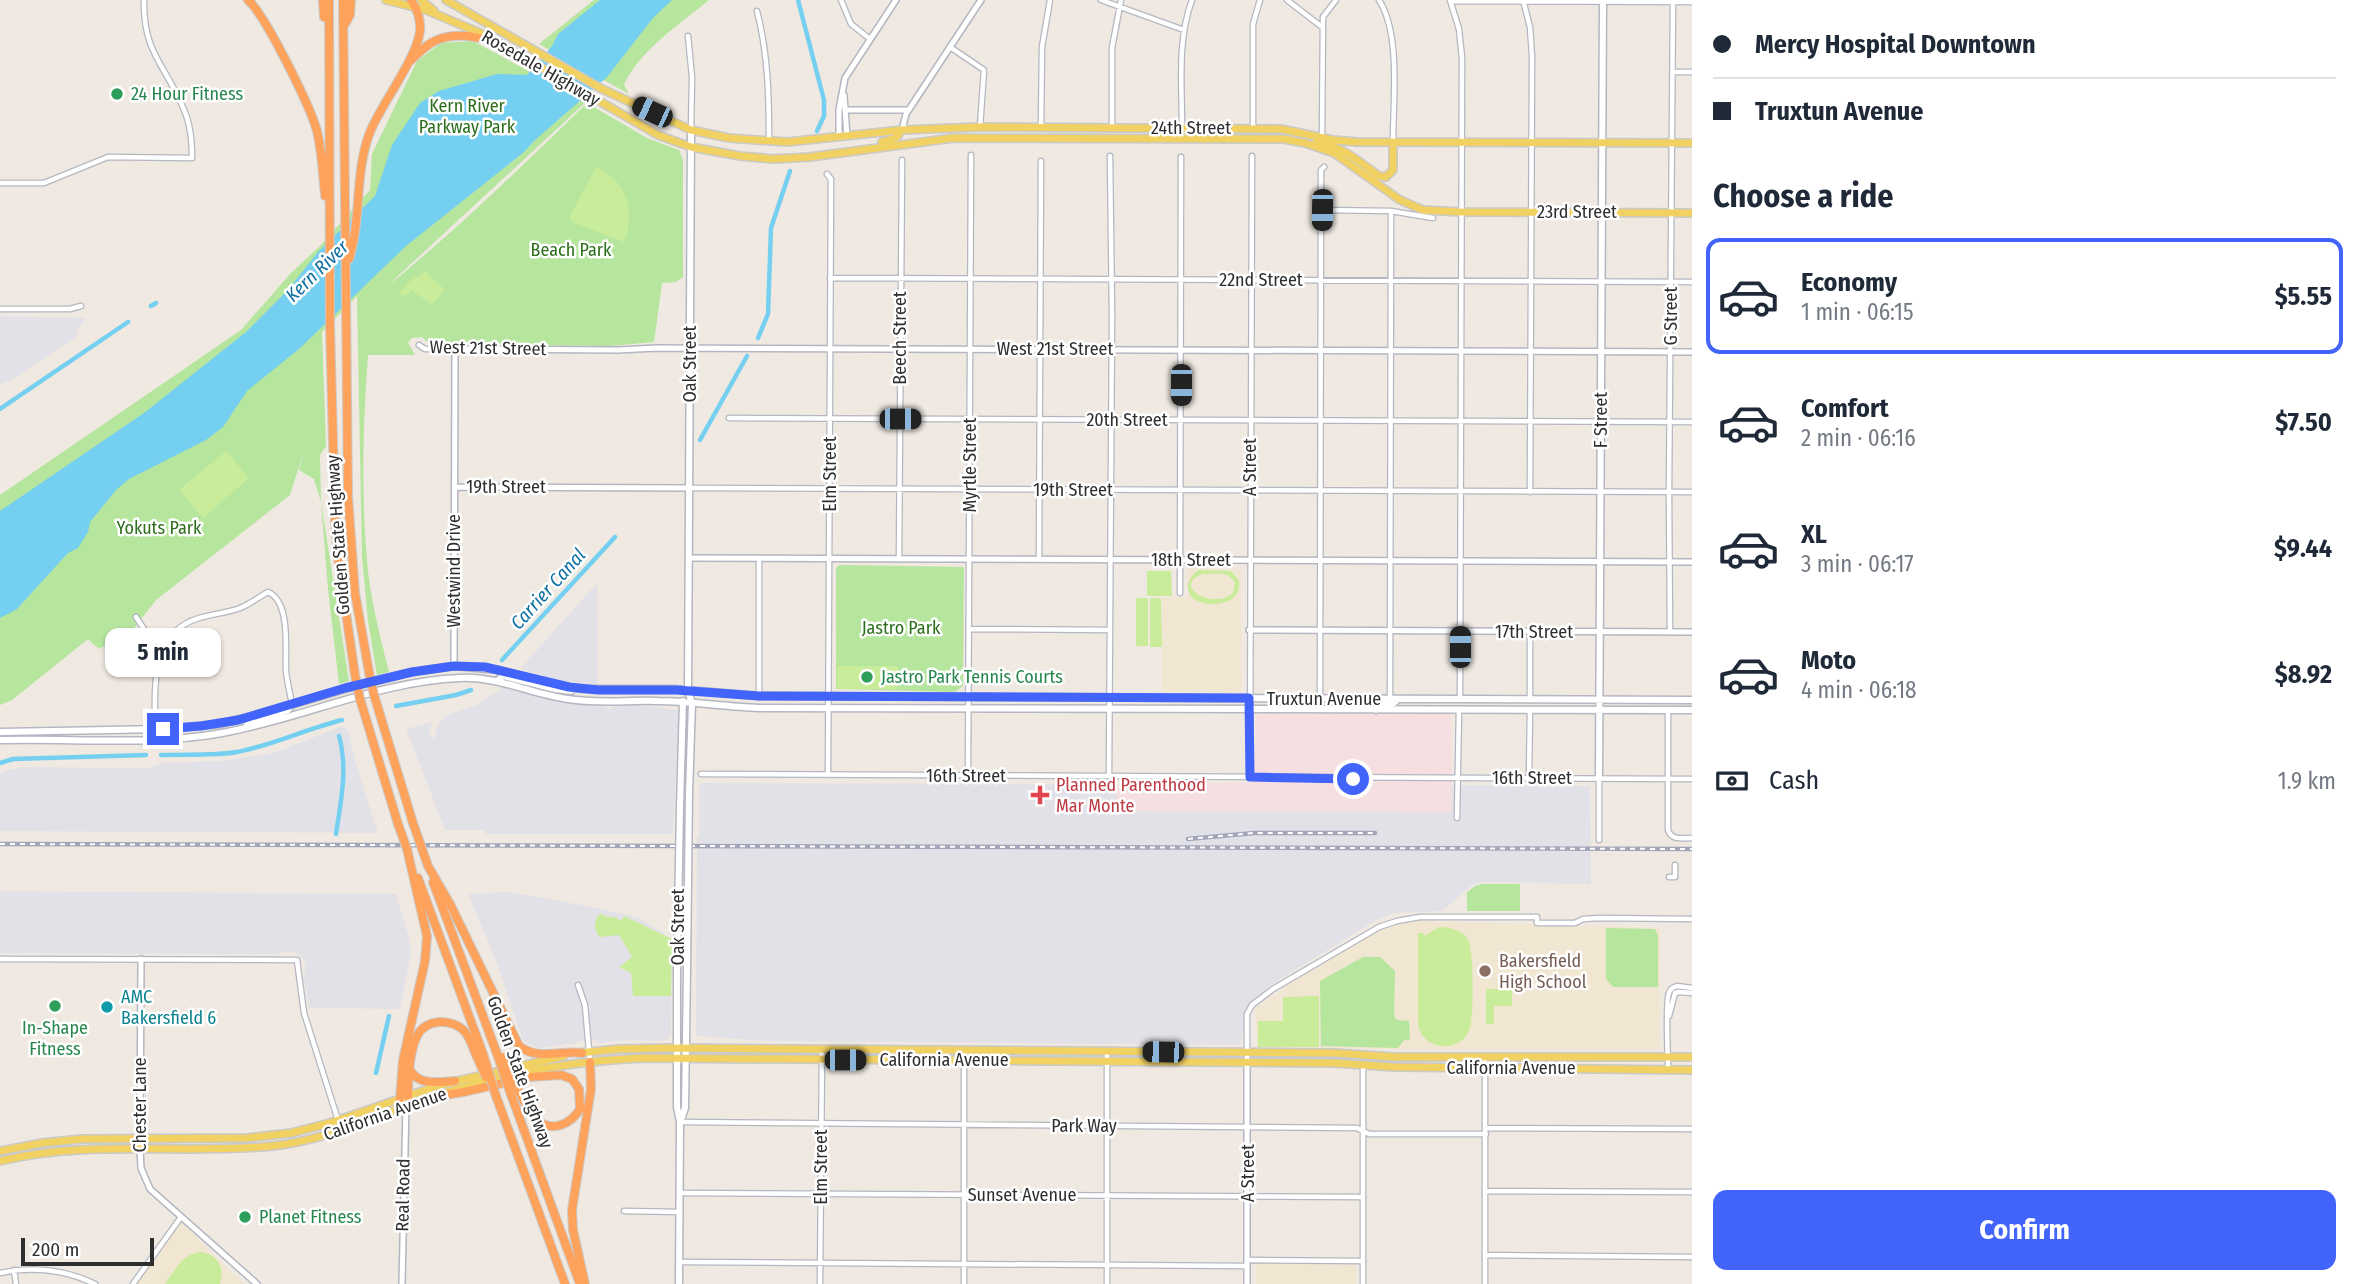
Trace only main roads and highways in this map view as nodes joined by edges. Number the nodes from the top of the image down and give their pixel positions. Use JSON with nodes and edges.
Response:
{"nodes":[{"id":1,"x":248,"y":0,"type":"edge"},
{"id":2,"x":323,"y":0,"type":"edge"},
{"id":3,"x":329,"y":0,"type":"edge"},
{"id":4,"x":343,"y":0,"type":"edge"},
{"id":5,"x":351,"y":0,"type":"edge"},
{"id":6,"x":386,"y":0,"type":"edge"},
{"id":7,"x":446,"y":0,"type":"edge"},
{"id":8,"x":398,"y":1,"type":"edge"},
{"id":9,"x":1603,"y":1,"type":"edge"},
{"id":10,"x":416,"y":2,"type":"edge"},
{"id":11,"x":326,"y":14,"type":"junction"},
{"id":12,"x":347,"y":15,"type":"junction"},
{"id":13,"x":499,"y":43,"type":"junction"},
{"id":14,"x":409,"y":62,"type":"junction"},
{"id":15,"x":691,"y":130,"type":"junction"},
{"id":16,"x":902,"y":130,"type":"junction"},
{"id":17,"x":1393,"y":142,"type":"junction"},
{"id":18,"x":1305,"y":143,"type":"junction"},
{"id":19,"x":1602,"y":144,"type":"junction"},
{"id":20,"x":1692,"y":144,"type":"edge"},
{"id":21,"x":691,"y":147,"type":"junction"},
{"id":22,"x":869,"y":148,"type":"junction"},
{"id":23,"x":1461,"y":212,"type":"joint"},
{"id":24,"x":1602,"y":213,"type":"junction"},
{"id":25,"x":1692,"y":213,"type":"edge"},
{"id":26,"x":330,"y":223,"type":"junction"},
{"id":27,"x":347,"y":265,"type":"junction"},
{"id":28,"x":497,"y":681,"type":"junction"},
{"id":29,"x":583,"y":689,"type":"junction"},
{"id":30,"x":688,"y":691,"type":"junction"},
{"id":31,"x":1398,"y":699,"type":"junction"},
{"id":32,"x":1460,"y":699,"type":"junction"},
{"id":33,"x":1472,"y":699,"type":"junction"},
{"id":34,"x":1600,"y":700,"type":"junction"},
{"id":35,"x":1692,"y":700,"type":"edge"},
{"id":36,"x":683,"y":702,"type":"junction"},
{"id":37,"x":692,"y":703,"type":"junction"},
{"id":38,"x":292,"y":704,"type":"junction"},
{"id":39,"x":1447,"y":709,"type":"junction"},
{"id":40,"x":1459,"y":709,"type":"junction"},
{"id":41,"x":1599,"y":709,"type":"junction"},
{"id":42,"x":1376,"y":710,"type":"junction"},
{"id":43,"x":1692,"y":710,"type":"edge"},
{"id":44,"x":240,"y":730,"type":"junction"},
{"id":45,"x":0,"y":732,"type":"edge"},
{"id":46,"x":0,"y":740,"type":"edge"},
{"id":47,"x":1599,"y":778,"type":"road end"},
{"id":48,"x":423,"y":903,"type":"junction"},
{"id":49,"x":445,"y":904,"type":"junction"},
{"id":50,"x":677,"y":1048,"type":"junction"},
{"id":51,"x":687,"y":1048,"type":"junction"},
{"id":52,"x":585,"y":1052,"type":"junction"},
{"id":53,"x":480,"y":1056,"type":"junction"},
{"id":54,"x":1692,"y":1057,"type":"edge"},
{"id":55,"x":677,"y":1059,"type":"junction"},
{"id":56,"x":686,"y":1059,"type":"junction"},
{"id":57,"x":590,"y":1062,"type":"junction"},
{"id":58,"x":573,"y":1064,"type":"junction"},
{"id":59,"x":410,"y":1070,"type":"junction"},
{"id":60,"x":1692,"y":1070,"type":"edge"},
{"id":61,"x":529,"y":1077,"type":"junction"},
{"id":62,"x":454,"y":1081,"type":"junction"},
{"id":63,"x":513,"y":1088,"type":"junction"},
{"id":64,"x":432,"y":1097,"type":"junction"},
{"id":65,"x":404,"y":1100,"type":"junction"},
{"id":66,"x":338,"y":1121,"type":"junction"},
{"id":67,"x":681,"y":1122,"type":"junction"},
{"id":68,"x":300,"y":1132,"type":"junction"},
{"id":69,"x":263,"y":1137,"type":"junction"},
{"id":70,"x":299,"y":1142,"type":"junction"},
{"id":71,"x":270,"y":1146,"type":"junction"},
{"id":72,"x":18,"y":1147,"type":"junction"},
{"id":73,"x":227,"y":1148,"type":"junction"},
{"id":74,"x":0,"y":1151,"type":"edge"},
{"id":75,"x":10,"y":1159,"type":"junction"},
{"id":76,"x":0,"y":1161,"type":"edge"},
{"id":77,"x":565,"y":1284,"type":"edge"},
{"id":78,"x":582,"y":1284,"type":"edge"},
{"id":79,"x":679,"y":1284,"type":"edge"}],
"edges":[{"from":1,"to":26,"type":"highway"},
{"from":2,"to":11,"type":"highway"},
{"from":3,"to":11,"type":"highway"},
{"from":4,"to":12,"type":"highway"},
{"from":5,"to":12,"type":"highway"},
{"from":6,"to":8,"type":"main road","name":"Rosedale Highway"},
{"from":7,"to":15,"type":"main road","name":"Rosedale Highway"},
{"from":8,"to":10,"type":"main road","name":"Rosedale Highway"},
{"from":9,"to":19,"type":"main road","name":"F Street"},
{"from":10,"to":13,"type":"main road","name":"Rosedale Highway"},
{"from":10,"to":14,"type":"highway"},
{"from":11,"to":26,"type":"highway","name":"Golden State Highway"},
{"from":12,"to":27,"type":"highway","name":"Golden State Highway"},
{"from":13,"to":14,"type":"highway"},
{"from":13,"to":21,"type":"main road","name":"Rosedale Highway"},
{"from":14,"to":27,"type":"highway"},
{"from":15,"to":16,"type":"main road","name":"24th Street"},
{"from":15,"to":21,"type":"main road","name":"Oak Street"},
{"from":16,"to":17,"type":"main road","name":"24th Street"},
{"from":16,"to":22,"type":"main road"},
{"from":17,"to":18,"type":"main road"},
{"from":17,"to":19,"type":"main road","name":"24th Street"},
{"from":18,"to":22,"type":"main road","name":"24th Street"},
{"from":18,"to":23,"type":"main road","name":"24th Street"},
{"from":19,"to":20,"type":"main road","name":"24th Street"},
{"from":19,"to":24,"type":"main road","name":"F Street"},
{"from":21,"to":22,"type":"main road","name":"24th Street"},
{"from":21,"to":30,"type":"main road","name":"Oak Street"},
{"from":23,"to":24,"type":"main road","name":"23rd Street"},
{"from":24,"to":25,"type":"main road","name":"23rd Street"},
{"from":24,"to":34,"type":"main road","name":"F Street"},
{"from":26,"to":48,"type":"highway","name":"Golden State Highway","bridge":true},
{"from":27,"to":49,"type":"highway","name":"Golden State Highway","bridge":true},
{"from":28,"to":29,"type":"main road"},
{"from":28,"to":36,"type":"main road","name":"Truxtun Avenue"},
{"from":28,"to":44,"type":"main road","name":"Truxtun Avenue"},
{"from":29,"to":30,"type":"main road","name":"Truxtun Avenue"},
{"from":29,"to":38,"type":"main road","name":"Truxtun Avenue"},
{"from":30,"to":31,"type":"main road","name":"Truxtun Avenue"},
{"from":30,"to":36,"type":"main road","name":"Oak Street"},
{"from":30,"to":37,"type":"main road","name":"Oak Street"},
{"from":31,"to":32,"type":"main road","name":"Truxtun Avenue"},
{"from":31,"to":42,"type":"main road"},
{"from":32,"to":33,"type":"main road","name":"Truxtun Avenue"},
{"from":32,"to":39,"type":"main road"},
{"from":33,"to":34,"type":"main road","name":"Truxtun Avenue"},
{"from":33,"to":40,"type":"main road"},
{"from":34,"to":35,"type":"main road","name":"Truxtun Avenue"},
{"from":34,"to":41,"type":"main road","name":"F Street"},
{"from":36,"to":37,"type":"main road","name":"Truxtun Avenue"},
{"from":36,"to":50,"type":"main road","name":"Oak Street","bridge":true},
{"from":37,"to":42,"type":"main road","name":"Truxtun Avenue"},
{"from":37,"to":51,"type":"main road","name":"Oak Street","bridge":true},
{"from":38,"to":44,"type":"main road"},
{"from":38,"to":45,"type":"main road","name":"Truxtun Avenue"},
{"from":39,"to":40,"type":"main road","name":"Truxtun Avenue"},
{"from":39,"to":42,"type":"main road","name":"Truxtun Avenue"},
{"from":40,"to":41,"type":"main road","name":"Truxtun Avenue"},
{"from":41,"to":43,"type":"main road","name":"Truxtun Avenue"},
{"from":41,"to":47,"type":"main road","name":"F Street"},
{"from":44,"to":46,"type":"main road","name":"Truxtun Avenue"},
{"from":48,"to":53,"type":"highway","name":"Golden State Highway"},
{"from":48,"to":65,"type":"highway"},
{"from":49,"to":52,"type":"highway"},
{"from":49,"to":63,"type":"highway","name":"Golden State Highway","bridge":true},
{"from":50,"to":51,"type":"main road","name":"California Avenue"},
{"from":50,"to":52,"type":"main road","name":"California Avenue"},
{"from":50,"to":55,"type":"main road","name":"Oak Street"},
{"from":51,"to":54,"type":"main road","name":"California Avenue"},
{"from":51,"to":56,"type":"main road","name":"Oak Street"},
{"from":52,"to":62,"type":"main road","name":"California Avenue"},
{"from":53,"to":59,"type":"highway"},
{"from":53,"to":77,"type":"highway","name":"Golden State Highway","bridge":true},
{"from":55,"to":56,"type":"main road","name":"California Avenue"},
{"from":55,"to":57,"type":"main road","name":"California Avenue"},
{"from":55,"to":67,"type":"main road","name":"Oak Street"},
{"from":56,"to":60,"type":"main road","name":"California Avenue"},
{"from":56,"to":67,"type":"main road","name":"Oak Street"},
{"from":57,"to":58,"type":"main road","name":"California Avenue"},
{"from":57,"to":78,"type":"highway"},
{"from":58,"to":61,"type":"main road"},
{"from":58,"to":64,"type":"main road","name":"California Avenue"},
{"from":59,"to":62,"type":"highway"},
{"from":59,"to":65,"type":"highway"},
{"from":61,"to":63,"type":"highway"},
{"from":61,"to":64,"type":"highway"},
{"from":62,"to":65,"type":"main road","name":"California Avenue"},
{"from":63,"to":78,"type":"highway","name":"Golden State Highway"},
{"from":64,"to":65,"type":"main road","name":"California Avenue"},
{"from":65,"to":66,"type":"main road","name":"California Avenue"},
{"from":65,"to":70,"type":"main road","name":"California Avenue"},
{"from":66,"to":68,"type":"main road","name":"California Avenue"},
{"from":66,"to":70,"type":"main road"},
{"from":67,"to":79,"type":"main road","name":"Oak Street"},
{"from":68,"to":69,"type":"main road","name":"California Avenue"},
{"from":68,"to":71,"type":"main road"},
{"from":69,"to":72,"type":"main road","name":"California Avenue"},
{"from":69,"to":73,"type":"main road"},
{"from":70,"to":71,"type":"main road","name":"California Avenue"},
{"from":71,"to":73,"type":"main road","name":"California Avenue"},
{"from":72,"to":74,"type":"main road","name":"California Avenue"},
{"from":72,"to":75,"type":"main road"},
{"from":73,"to":75,"type":"main road","name":"California Avenue"},
{"from":75,"to":76,"type":"main road","name":"California Avenue"}]}
